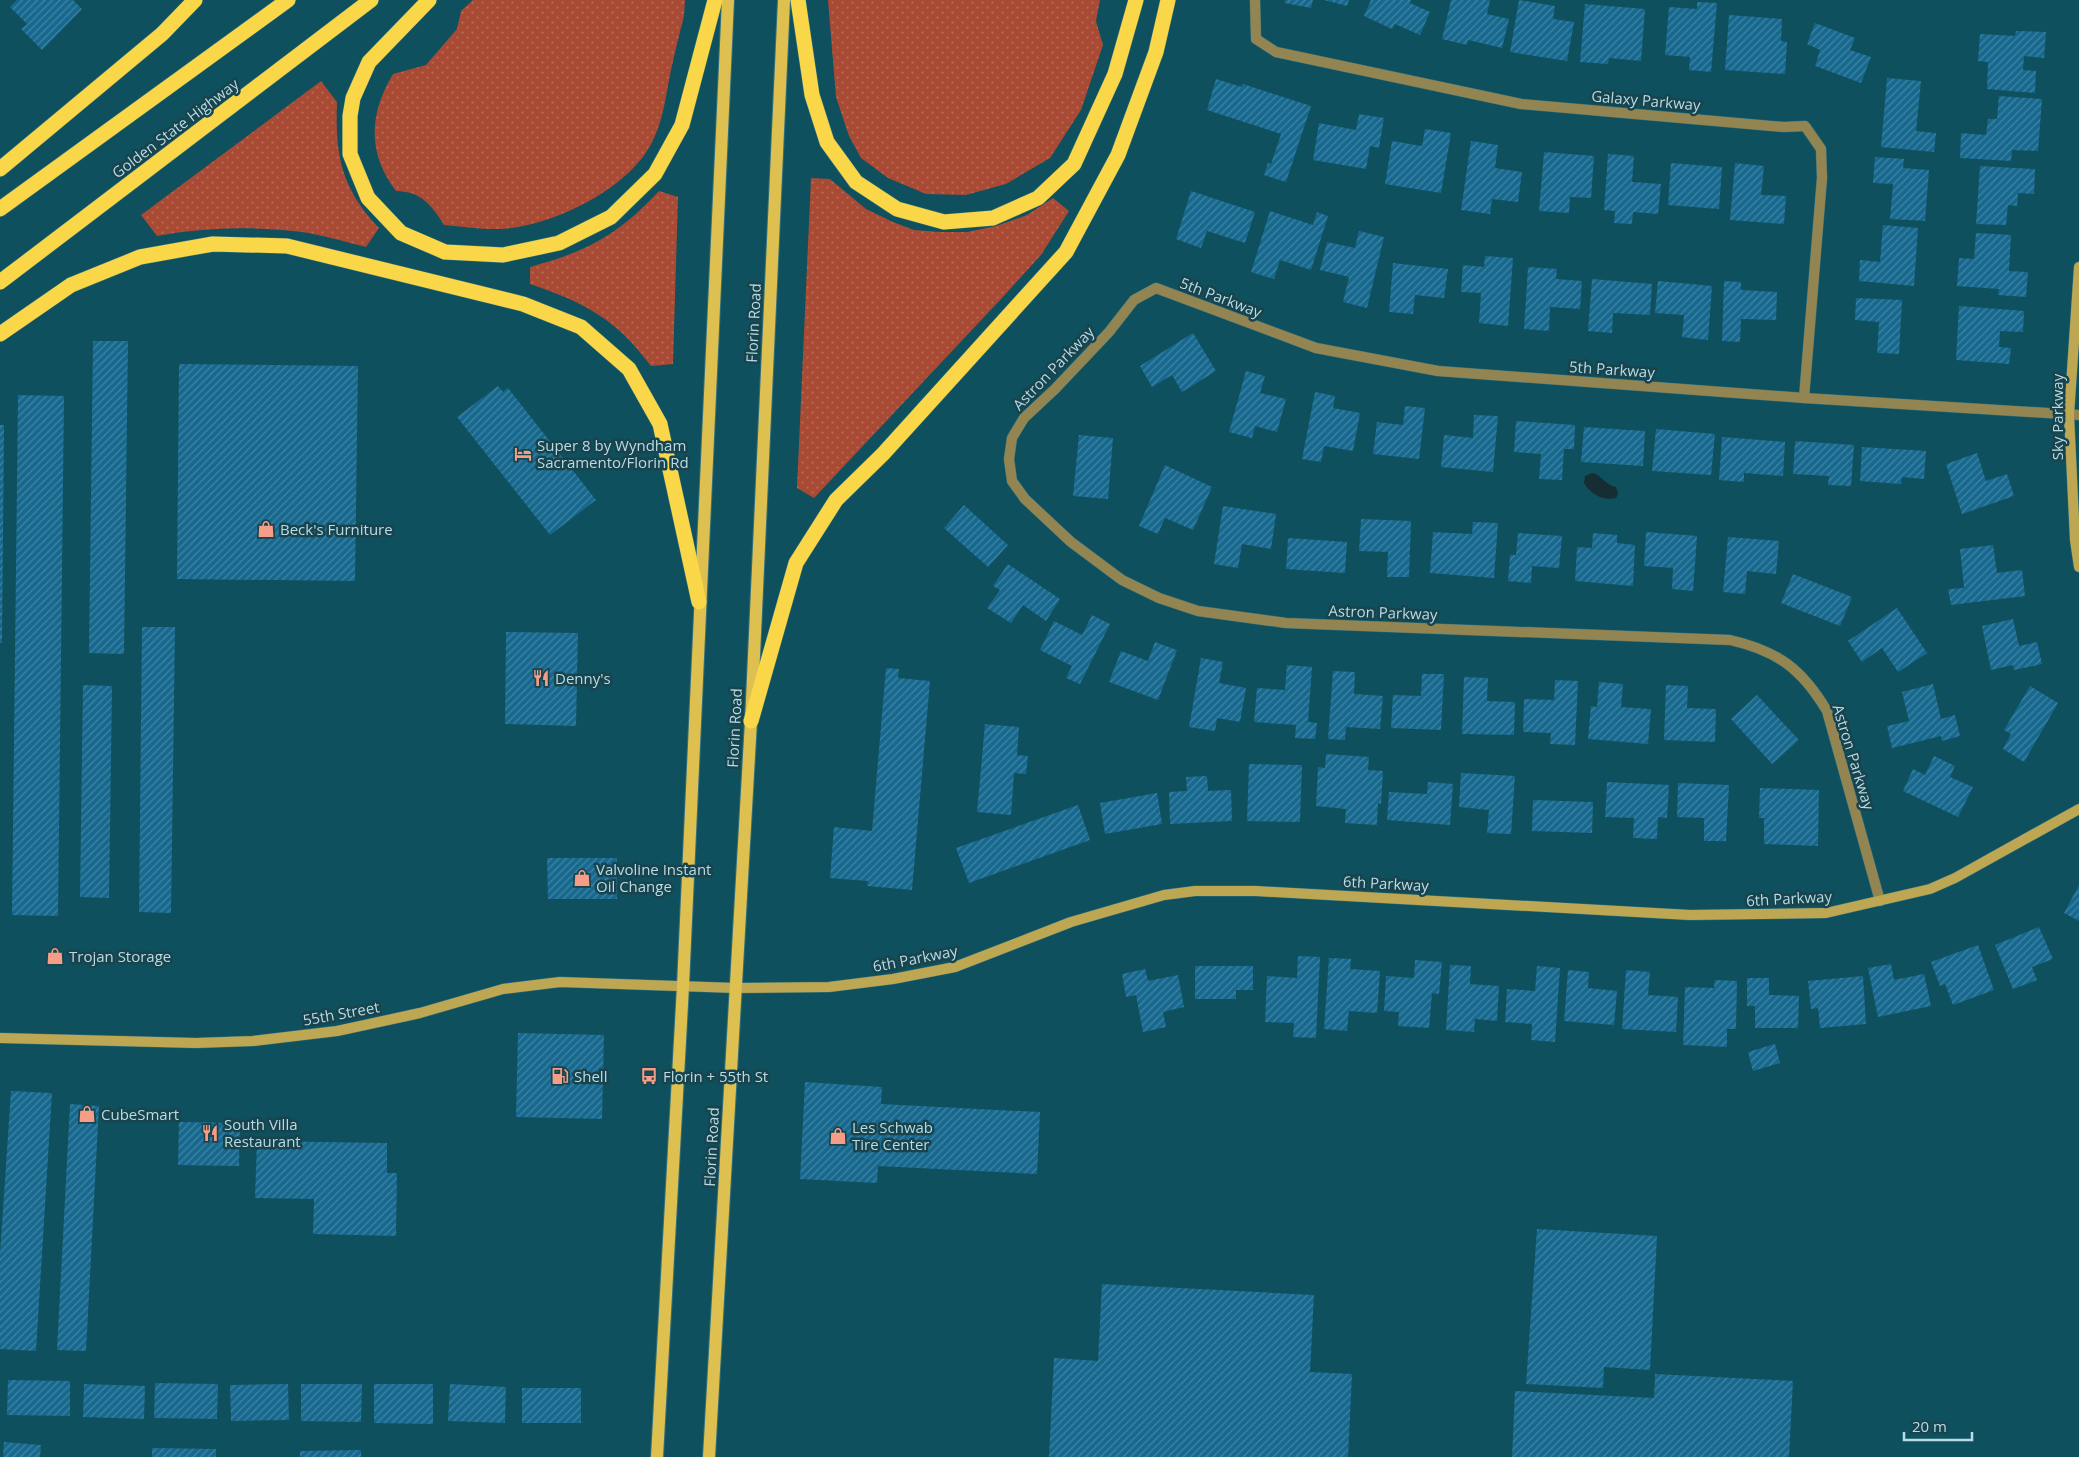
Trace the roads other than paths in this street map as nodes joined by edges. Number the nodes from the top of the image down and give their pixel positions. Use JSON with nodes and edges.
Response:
{"nodes":[{"id":1,"x":195,"y":0,"type":"edge"},
{"id":2,"x":288,"y":0,"type":"edge"},
{"id":3,"x":371,"y":0,"type":"edge"},
{"id":4,"x":429,"y":0,"type":"edge"},
{"id":5,"x":714,"y":0,"type":"edge"},
{"id":6,"x":728,"y":0,"type":"edge"},
{"id":7,"x":784,"y":0,"type":"edge"},
{"id":8,"x":798,"y":0,"type":"edge"},
{"id":9,"x":1136,"y":0,"type":"edge"},
{"id":10,"x":1168,"y":0,"type":"edge"},
{"id":11,"x":1255,"y":0,"type":"edge"},
{"id":12,"x":0,"y":169,"type":"edge"},
{"id":13,"x":0,"y":209,"type":"edge"},
{"id":14,"x":2079,"y":268,"type":"edge"},
{"id":15,"x":0,"y":282,"type":"edge"},
{"id":16,"x":1156,"y":288,"type":"joint"},
{"id":17,"x":0,"y":334,"type":"edge"},
{"id":18,"x":1804,"y":398,"type":"junction"},
{"id":19,"x":2074,"y":415,"type":"edge"},
{"id":20,"x":2079,"y":567,"type":"edge"},
{"id":21,"x":699,"y":602,"type":"junction"},
{"id":22,"x":751,"y":721,"type":"junction"},
{"id":23,"x":2079,"y":809,"type":"edge"},
{"id":24,"x":1880,"y":901,"type":"junction"},
{"id":25,"x":683,"y":986,"type":"junction"},
{"id":26,"x":736,"y":988,"type":"junction"},
{"id":27,"x":0,"y":1038,"type":"edge"},
{"id":28,"x":657,"y":1457,"type":"edge"},
{"id":29,"x":709,"y":1457,"type":"edge"}],
"edges":[{"from":1,"to":12,"type":"highway"},
{"from":2,"to":13,"type":"highway"},
{"from":3,"to":15,"type":"highway","name":"Golden State Highway"},
{"from":4,"to":5,"type":"highway"},
{"from":6,"to":21,"type":"main road"},
{"from":7,"to":22,"type":"main road","name":"Florin Road"},
{"from":8,"to":9,"type":"highway"},
{"from":10,"to":22,"type":"highway"},
{"from":11,"to":18,"type":"street","name":"Galaxy Parkway"},
{"from":14,"to":19,"type":"street","name":"Sky Parkway"},
{"from":16,"to":18,"type":"street","name":"5th Parkway"},
{"from":16,"to":24,"type":"street","name":"Astron Parkway"},
{"from":17,"to":21,"type":"highway"},
{"from":18,"to":19,"type":"street","name":"5th Parkway"},
{"from":19,"to":20,"type":"street","name":"Sky Parkway"},
{"from":21,"to":25,"type":"main road"},
{"from":22,"to":26,"type":"main road","name":"Florin Road"},
{"from":23,"to":24,"type":"street","name":"6th Parkway"},
{"from":24,"to":26,"type":"street","name":"6th Parkway"},
{"from":25,"to":26,"type":"street","name":"6th Parkway"},
{"from":25,"to":27,"type":"street","name":"55th Street"},
{"from":25,"to":28,"type":"main road"},
{"from":26,"to":29,"type":"main road","name":"Florin Road"}]}
